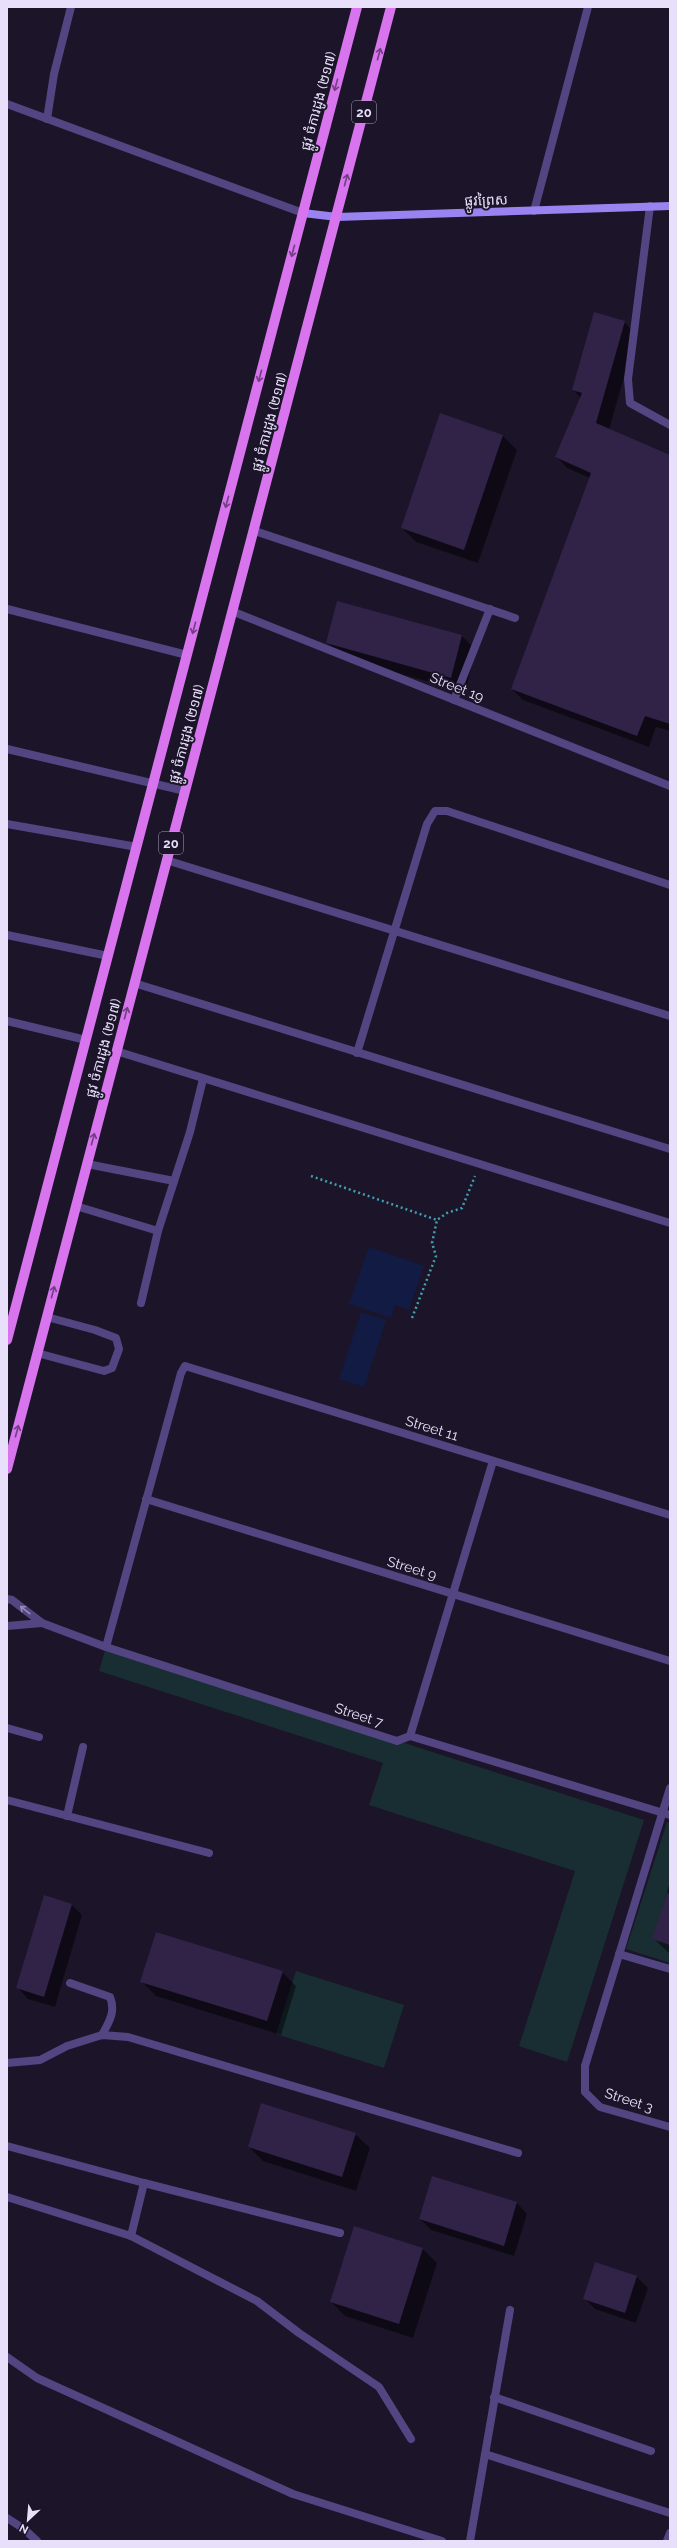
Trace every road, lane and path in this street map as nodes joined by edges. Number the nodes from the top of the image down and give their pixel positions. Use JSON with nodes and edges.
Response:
{"nodes":[{"id":1,"x":72,"y":7,"type":"edge"},
{"id":2,"x":357,"y":7,"type":"edge"},
{"id":3,"x":391,"y":7,"type":"edge"},
{"id":4,"x":588,"y":7,"type":"edge"},
{"id":5,"x":7,"y":104,"type":"edge"},
{"id":6,"x":47,"y":119,"type":"junction"},
{"id":7,"x":650,"y":206,"type":"junction"},
{"id":8,"x":670,"y":206,"type":"edge"},
{"id":9,"x":534,"y":211,"type":"junction"},
{"id":10,"x":302,"y":213,"type":"junction"},
{"id":11,"x":337,"y":217,"type":"junction"},
{"id":12,"x":670,"y":425,"type":"edge"},
{"id":13,"x":255,"y":531,"type":"junction"},
{"id":14,"x":7,"y":609,"type":"edge"},
{"id":15,"x":490,"y":609,"type":"junction"},
{"id":16,"x":234,"y":612,"type":"junction"},
{"id":17,"x":515,"y":618,"type":"dead end"},
{"id":18,"x":187,"y":655,"type":"junction"},
{"id":19,"x":454,"y":700,"type":"junction"},
{"id":20,"x":7,"y":749,"type":"edge"},
{"id":21,"x":153,"y":784,"type":"junction"},
{"id":22,"x":670,"y":786,"type":"edge"},
{"id":23,"x":185,"y":791,"type":"junction"},
{"id":24,"x":7,"y":824,"type":"edge"},
{"id":25,"x":137,"y":847,"type":"junction"},
{"id":26,"x":166,"y":860,"type":"junction"},
{"id":27,"x":670,"y":885,"type":"edge"},
{"id":28,"x":394,"y":931,"type":"junction"},
{"id":29,"x":7,"y":935,"type":"edge"},
{"id":30,"x":108,"y":956,"type":"junction"},
{"id":31,"x":134,"y":984,"type":"junction"},
{"id":32,"x":670,"y":1016,"type":"edge"},
{"id":33,"x":7,"y":1021,"type":"edge"},
{"id":34,"x":86,"y":1040,"type":"junction"},
{"id":35,"x":116,"y":1051,"type":"junction"},
{"id":36,"x":357,"y":1053,"type":"junction"},
{"id":37,"x":204,"y":1079,"type":"junction"},
{"id":38,"x":670,"y":1150,"type":"edge"},
{"id":39,"x":87,"y":1164,"type":"junction"},
{"id":40,"x":480,"y":1164,"type":"junction"},
{"id":41,"x":311,"y":1176,"type":"dead end"},
{"id":42,"x":174,"y":1180,"type":"junction"},
{"id":43,"x":76,"y":1206,"type":"junction"},
{"id":44,"x":437,"y":1220,"type":"junction"},
{"id":45,"x":670,"y":1223,"type":"edge"},
{"id":46,"x":158,"y":1231,"type":"junction"},
{"id":47,"x":141,"y":1303,"type":"dead end"},
{"id":48,"x":47,"y":1317,"type":"junction"},
{"id":49,"x":412,"y":1318,"type":"dead end"},
{"id":50,"x":10,"y":1319,"type":"edge"},
{"id":51,"x":7,"y":1340,"type":"edge"},
{"id":52,"x":37,"y":1353,"type":"junction"},
{"id":53,"x":493,"y":1460,"type":"junction"},
{"id":54,"x":7,"y":1469,"type":"edge"},
{"id":55,"x":146,"y":1500,"type":"junction"},
{"id":56,"x":670,"y":1515,"type":"edge"},
{"id":57,"x":453,"y":1594,"type":"junction"},
{"id":58,"x":7,"y":1599,"type":"edge"},
{"id":59,"x":42,"y":1623,"type":"junction"},
{"id":60,"x":7,"y":1626,"type":"edge"},
{"id":61,"x":106,"y":1647,"type":"junction"},
{"id":62,"x":670,"y":1661,"type":"edge"},
{"id":63,"x":7,"y":1728,"type":"edge"},
{"id":64,"x":410,"y":1736,"type":"junction"},
{"id":65,"x":39,"y":1737,"type":"dead end"},
{"id":66,"x":83,"y":1747,"type":"dead end"},
{"id":67,"x":670,"y":1788,"type":"edge"},
{"id":68,"x":7,"y":1800,"type":"edge"},
{"id":69,"x":666,"y":1814,"type":"edge"},
{"id":70,"x":67,"y":1816,"type":"junction"},
{"id":71,"x":209,"y":1853,"type":"dead end"},
{"id":72,"x":619,"y":1954,"type":"junction"},
{"id":73,"x":670,"y":1970,"type":"edge"},
{"id":74,"x":70,"y":1983,"type":"dead end"},
{"id":75,"x":102,"y":2034,"type":"junction"},
{"id":76,"x":7,"y":2063,"type":"edge"},
{"id":77,"x":670,"y":2127,"type":"edge"},
{"id":78,"x":7,"y":2146,"type":"edge"},
{"id":79,"x":518,"y":2153,"type":"dead end"},
{"id":80,"x":144,"y":2183,"type":"junction"},
{"id":81,"x":7,"y":2197,"type":"edge"},
{"id":82,"x":340,"y":2233,"type":"dead end"},
{"id":83,"x":131,"y":2236,"type":"junction"},
{"id":84,"x":510,"y":2310,"type":"dead end"},
{"id":85,"x":7,"y":2357,"type":"edge"},
{"id":86,"x":494,"y":2397,"type":"junction"},
{"id":87,"x":411,"y":2439,"type":"dead end"},
{"id":88,"x":651,"y":2451,"type":"dead end"},
{"id":89,"x":485,"y":2454,"type":"junction"},
{"id":90,"x":670,"y":2513,"type":"edge"},
{"id":91,"x":7,"y":2518,"type":"edge"},
{"id":92,"x":670,"y":2533,"type":"edge"},
{"id":93,"x":37,"y":2541,"type":"edge"},
{"id":94,"x":442,"y":2541,"type":"edge"},
{"id":95,"x":470,"y":2541,"type":"edge"},
{"id":96,"x":668,"y":2541,"type":"edge"}],
"edges":[{"from":1,"to":6,"type":"street"},
{"from":2,"to":10,"type":"main road","name":"ផ្លូវ ចំការដូង (២១៧)","number":"20","one_way":true},
{"from":11,"to":3,"type":"main road","name":"ផ្លូវ ចំការដូង (២១៧)","number":"20","one_way":true},
{"from":4,"to":9,"type":"street"},
{"from":5,"to":6,"type":"street"},
{"from":6,"to":10,"type":"street"},
{"from":7,"to":8,"type":"main road","name":"ផ្លូវព្រៃស"},
{"from":7,"to":9,"type":"main road","name":"ផ្លូវព្រៃស"},
{"from":7,"to":12,"type":"street"},
{"from":9,"to":11,"type":"main road","name":"ផ្លូវព្រៃស"},
{"from":10,"to":11,"type":"main road","name":"ផ្លូវព្រៃស"},
{"from":10,"to":18,"type":"main road","name":"ផ្លូវ ចំការដូង (២១៧)","number":"20","one_way":true},
{"from":11,"to":13,"type":"main road","name":"ផ្លូវ ចំការដូង (២១៧)","number":"20"},
{"from":13,"to":15,"type":"street"},
{"from":13,"to":16,"type":"main road","name":"ផ្លូវ ចំការដូង (២១៧)","number":"20"},
{"from":14,"to":18,"type":"street"},
{"from":15,"to":17,"type":"street"},
{"from":15,"to":19,"type":"street"},
{"from":16,"to":19,"type":"street","name":"Street 19"},
{"from":16,"to":23,"type":"main road","name":"ផ្លូវ ចំការដូង (២១៧)","number":"20"},
{"from":18,"to":21,"type":"main road","name":"ផ្លូវ ចំការដូង (២១៧)","number":"20"},
{"from":19,"to":22,"type":"street","name":"Street 19"},
{"from":20,"to":21,"type":"street"},
{"from":21,"to":23,"type":"street"},
{"from":21,"to":25,"type":"main road","name":"ផ្លូវ ចំការដូង (២១៧)","number":"20"},
{"from":23,"to":26,"type":"main road","name":"ផ្លូវ ចំការដូង (២១៧)","number":"20"},
{"from":24,"to":25,"type":"street"},
{"from":25,"to":30,"type":"main road","name":"ផ្លូវ ចំការដូង (២១៧)","number":"20"},
{"from":26,"to":28,"type":"street"},
{"from":26,"to":31,"type":"main road","name":"ផ្លូវ ចំការដូង (២១៧)","number":"20"},
{"from":27,"to":28,"type":"street"},
{"from":28,"to":32,"type":"street"},
{"from":28,"to":36,"type":"street"},
{"from":29,"to":30,"type":"street"},
{"from":30,"to":34,"type":"main road","name":"ផ្លូវ ចំការដូង (២១៧)","number":"20"},
{"from":35,"to":31,"type":"main road","name":"ផ្លូវ ចំការដូង (២១៧)","number":"20","one_way":true},
{"from":31,"to":36,"type":"street"},
{"from":33,"to":34,"type":"street"},
{"from":34,"to":50,"type":"main road","name":"ផ្លូវ ចំការដូង (២១៧)","number":"20"},
{"from":35,"to":37,"type":"street"},
{"from":39,"to":35,"type":"main road","name":"ផ្លូវ ចំការដូង (២១៧)","number":"20","one_way":true},
{"from":36,"to":38,"type":"street"},
{"from":37,"to":40,"type":"street"},
{"from":37,"to":42,"type":"street"},
{"from":39,"to":42,"type":"street"},
{"from":39,"to":43,"type":"main road","name":"ផ្លូវ ចំការដូង (២១៧)","number":"20"},
{"from":40,"to":44,"type":"path"},
{"from":40,"to":45,"type":"street"},
{"from":41,"to":44,"type":"path"},
{"from":42,"to":46,"type":"street"},
{"from":43,"to":46,"type":"street"},
{"from":48,"to":43,"type":"main road","name":"ផ្លូវ ចំការដូង (២១៧)","number":"20","one_way":true},
{"from":44,"to":49,"type":"path"},
{"from":46,"to":47,"type":"street"},
{"from":48,"to":52,"type":"main road","name":"ផ្លូវ ចំការដូង (២១៧)","number":"20"},
{"from":48,"to":52,"type":"street"},
{"from":50,"to":51,"type":"main road","name":"ផ្លូវ ចំការដូង (២១៧)","number":"20"},
{"from":54,"to":52,"type":"main road","name":"ផ្លូវ ចំការដូង (២១៧)","number":"20","one_way":true},
{"from":53,"to":55,"type":"street","name":"Street 11"},
{"from":53,"to":56,"type":"street","name":"Street 11"},
{"from":53,"to":57,"type":"street"},
{"from":55,"to":57,"type":"street","name":"Street 9"},
{"from":55,"to":61,"type":"street"},
{"from":57,"to":62,"type":"street","name":"Street 9"},
{"from":57,"to":64,"type":"street"},
{"from":59,"to":58,"type":"street","name":"Street 7","one_way":true},
{"from":59,"to":60,"type":"street","name":"Street 7"},
{"from":59,"to":61,"type":"street","name":"Street 7"},
{"from":61,"to":64,"type":"street","name":"Street 7"},
{"from":63,"to":65,"type":"street"},
{"from":64,"to":69,"type":"street","name":"Street 7"},
{"from":66,"to":70,"type":"street"},
{"from":67,"to":69,"type":"street"},
{"from":68,"to":70,"type":"street"},
{"from":69,"to":72,"type":"street"},
{"from":70,"to":71,"type":"street"},
{"from":72,"to":73,"type":"street"},
{"from":72,"to":77,"type":"street","name":"Street 3"},
{"from":74,"to":75,"type":"street"},
{"from":75,"to":76,"type":"street"},
{"from":75,"to":79,"type":"street"},
{"from":78,"to":80,"type":"street"},
{"from":80,"to":82,"type":"street"},
{"from":80,"to":83,"type":"street"},
{"from":81,"to":83,"type":"street"},
{"from":83,"to":87,"type":"street"},
{"from":84,"to":86,"type":"street"},
{"from":85,"to":94,"type":"street"},
{"from":86,"to":88,"type":"street"},
{"from":86,"to":89,"type":"street"},
{"from":89,"to":90,"type":"street"},
{"from":89,"to":95,"type":"street"},
{"from":91,"to":93,"type":"street"},
{"from":92,"to":96,"type":"street"}]}
